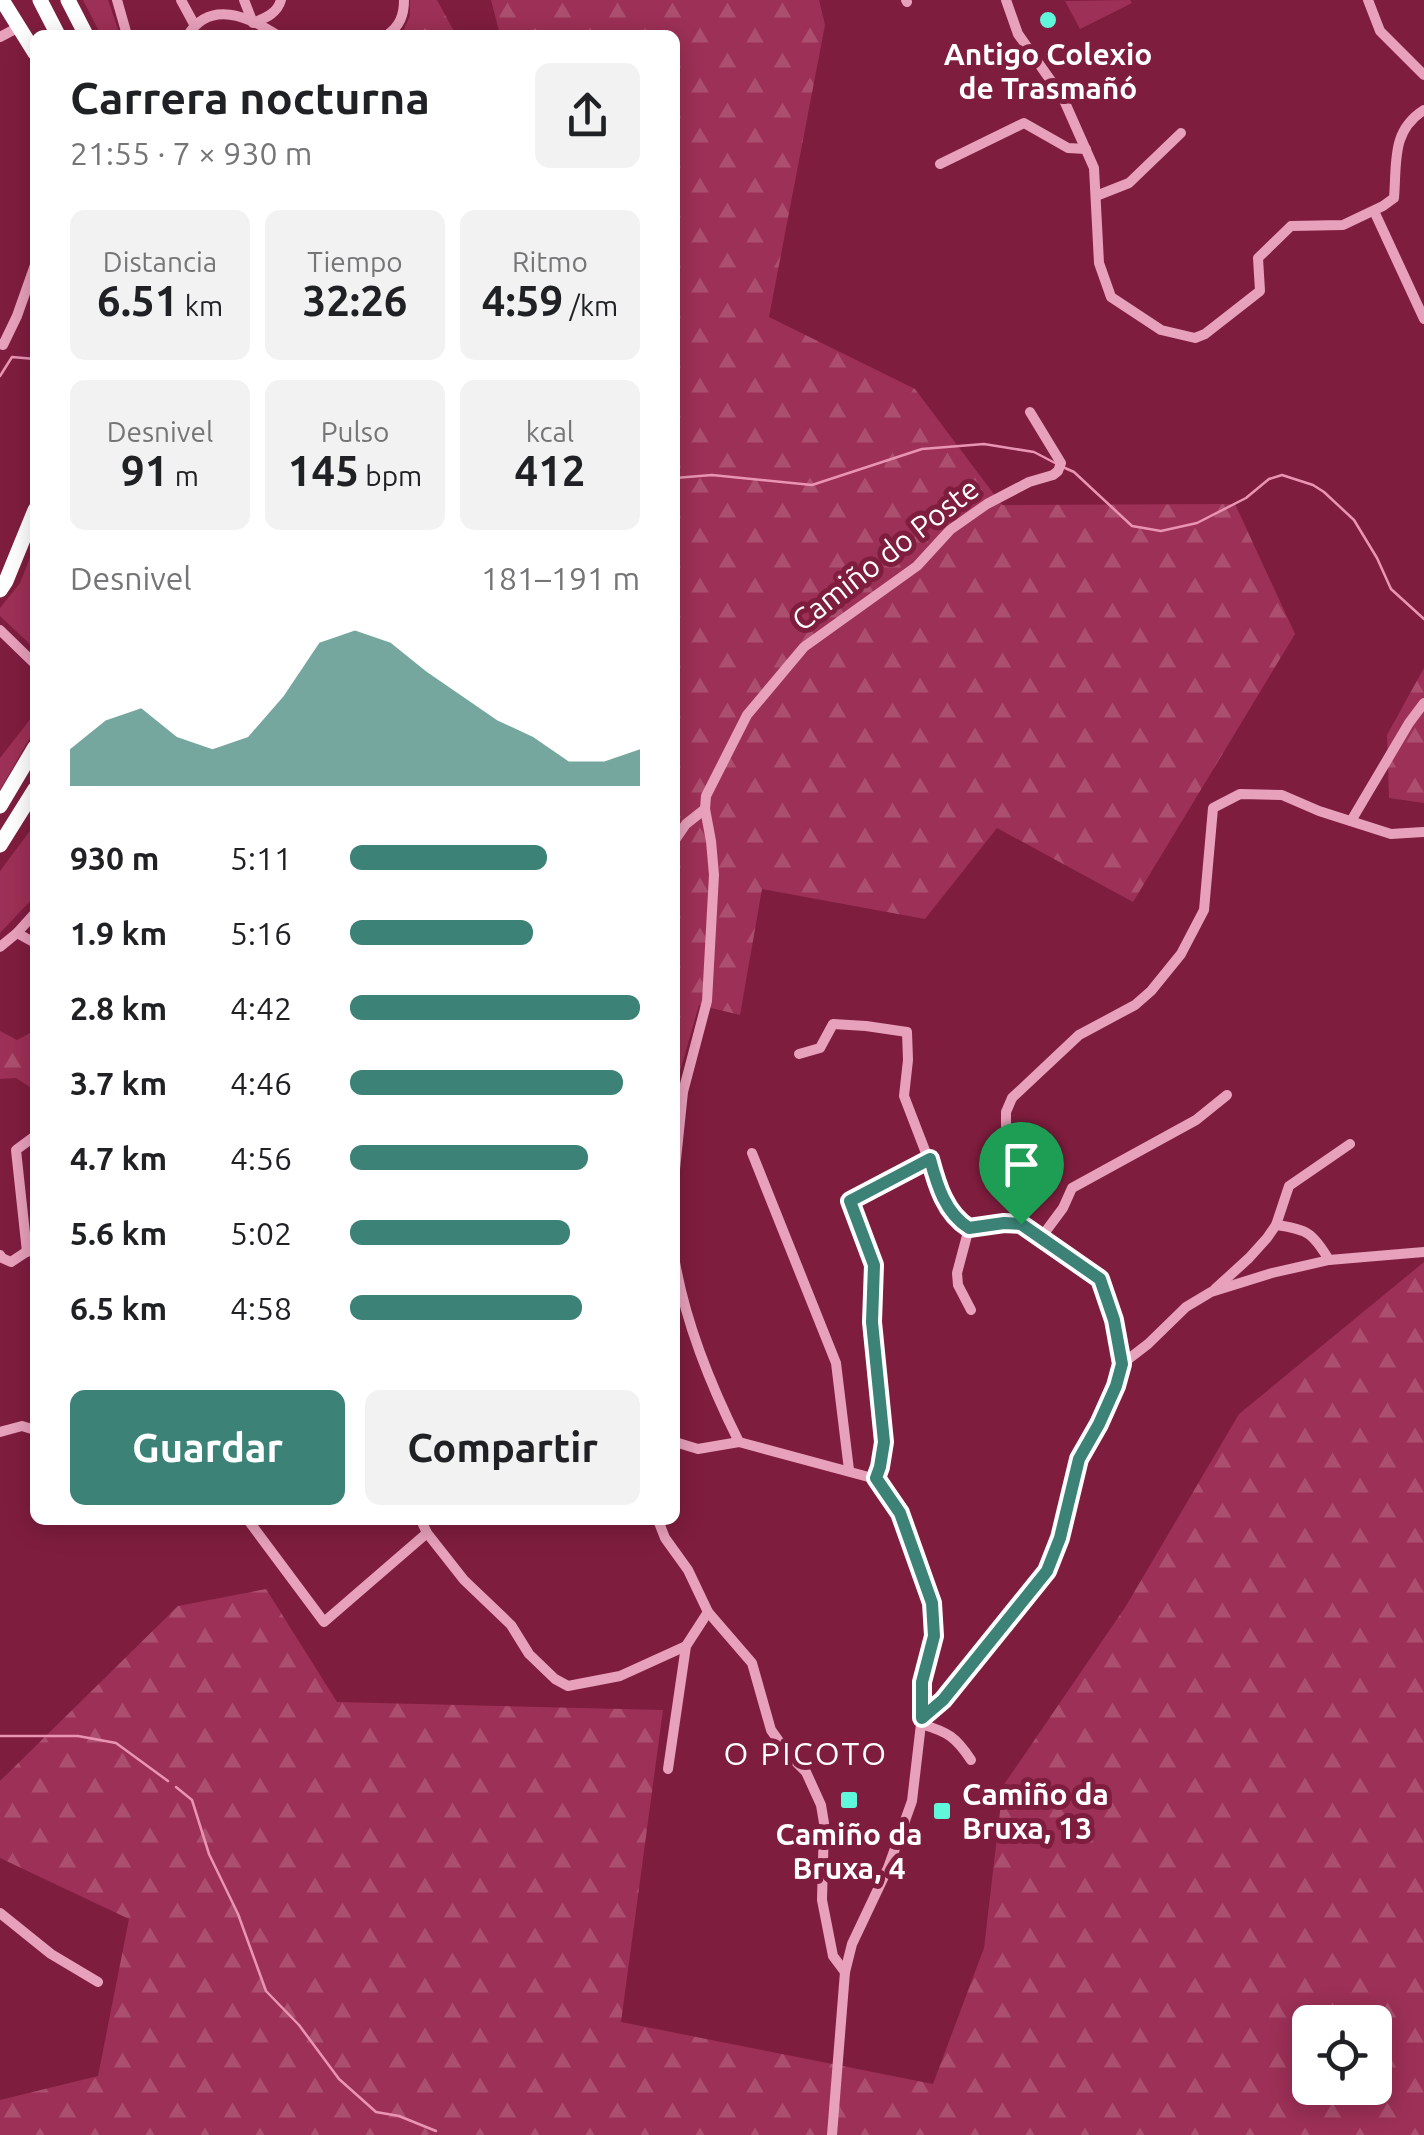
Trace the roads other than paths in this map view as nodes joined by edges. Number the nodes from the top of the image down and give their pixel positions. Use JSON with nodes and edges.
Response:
{"nodes":[{"id":1,"x":2,"y":0,"type":"edge"},
{"id":2,"x":40,"y":0,"type":"edge"},
{"id":3,"x":68,"y":0,"type":"edge"},
{"id":4,"x":117,"y":0,"type":"edge"},
{"id":5,"x":180,"y":0,"type":"edge"},
{"id":6,"x":244,"y":0,"type":"edge"},
{"id":7,"x":281,"y":0,"type":"edge"},
{"id":8,"x":404,"y":0,"type":"edge"},
{"id":9,"x":1006,"y":0,"type":"edge"},
{"id":10,"x":1368,"y":0,"type":"edge"},
{"id":11,"x":253,"y":23,"type":"junction"},
{"id":12,"x":19,"y":27,"type":"junction"},
{"id":13,"x":55,"y":30,"type":"edge"},
{"id":14,"x":83,"y":30,"type":"edge"},
{"id":15,"x":126,"y":30,"type":"edge"},
{"id":16,"x":191,"y":30,"type":"edge"},
{"id":17,"x":267,"y":30,"type":"edge"},
{"id":18,"x":394,"y":30,"type":"edge"},
{"id":19,"x":0,"y":37,"type":"edge"},
{"id":20,"x":30,"y":45,"type":"edge"},
{"id":21,"x":1424,"y":75,"type":"edge"},
{"id":22,"x":1424,"y":110,"type":"edge"},
{"id":23,"x":1181,"y":133,"type":"dead end"},
{"id":24,"x":1086,"y":149,"type":"junction"},
{"id":25,"x":940,"y":164,"type":"dead end"},
{"id":26,"x":1096,"y":196,"type":"junction"},
{"id":27,"x":1374,"y":211,"type":"junction"},
{"id":28,"x":30,"y":279,"type":"edge"},
{"id":29,"x":1424,"y":319,"type":"edge"},
{"id":30,"x":1,"y":347,"type":"edge"},
{"id":31,"x":1030,"y":412,"type":"dead end"},
{"id":32,"x":30,"y":521,"type":"edge"},
{"id":33,"x":0,"y":590,"type":"edge"},
{"id":34,"x":0,"y":630,"type":"edge"},
{"id":35,"x":30,"y":659,"type":"edge"},
{"id":36,"x":1424,"y":703,"type":"edge"},
{"id":37,"x":30,"y":755,"type":"edge"},
{"id":38,"x":30,"y":797,"type":"edge"},
{"id":39,"x":0,"y":806,"type":"edge"},
{"id":40,"x":705,"y":809,"type":"junction"},
{"id":41,"x":1351,"y":820,"type":"junction"},
{"id":42,"x":1424,"y":832,"type":"edge"},
{"id":43,"x":680,"y":833,"type":"edge"},
{"id":44,"x":0,"y":845,"type":"edge"},
{"id":45,"x":30,"y":918,"type":"edge"},
{"id":46,"x":16,"y":933,"type":"junction"},
{"id":47,"x":30,"y":940,"type":"edge"},
{"id":48,"x":0,"y":947,"type":"edge"},
{"id":49,"x":799,"y":1054,"type":"dead end"},
{"id":50,"x":1227,"y":1095,"type":"dead end"},
{"id":51,"x":680,"y":1121,"type":"edge"},
{"id":52,"x":30,"y":1140,"type":"edge"},
{"id":53,"x":1350,"y":1144,"type":"dead end"},
{"id":54,"x":752,"y":1154,"type":"dead end"},
{"id":55,"x":930,"y":1159,"type":"junction"},
{"id":56,"x":1021,"y":1224,"type":"junction"},
{"id":57,"x":1276,"y":1226,"type":"junction"},
{"id":58,"x":969,"y":1228,"type":"junction"},
{"id":59,"x":1040,"y":1239,"type":"junction"},
{"id":60,"x":30,"y":1242,"type":"edge"},
{"id":61,"x":30,"y":1250,"type":"edge"},
{"id":62,"x":1424,"y":1252,"type":"edge"},
{"id":63,"x":0,"y":1254,"type":"edge"},
{"id":64,"x":1329,"y":1260,"type":"junction"},
{"id":65,"x":680,"y":1290,"type":"edge"},
{"id":66,"x":1211,"y":1292,"type":"junction"},
{"id":67,"x":972,"y":1310,"type":"dead end"},
{"id":68,"x":1122,"y":1364,"type":"junction"},
{"id":69,"x":30,"y":1428,"type":"edge"},
{"id":70,"x":0,"y":1432,"type":"edge"},
{"id":71,"x":739,"y":1442,"type":"junction"},
{"id":72,"x":680,"y":1443,"type":"edge"},
{"id":73,"x":849,"y":1470,"type":"junction"},
{"id":74,"x":876,"y":1478,"type":"junction"},
{"id":75,"x":252,"y":1525,"type":"edge"},
{"id":76,"x":423,"y":1525,"type":"edge"},
{"id":77,"x":660,"y":1525,"type":"edge"},
{"id":78,"x":427,"y":1532,"type":"junction"},
{"id":79,"x":708,"y":1612,"type":"junction"},
{"id":80,"x":686,"y":1646,"type":"junction"},
{"id":81,"x":922,"y":1721,"type":"junction"},
{"id":82,"x":971,"y":1760,"type":"dead end"},
{"id":83,"x":668,"y":1768,"type":"dead end"},
{"id":84,"x":0,"y":1913,"type":"edge"},
{"id":85,"x":845,"y":1972,"type":"junction"},
{"id":86,"x":98,"y":1982,"type":"dead end"},
{"id":87,"x":832,"y":2135,"type":"edge"}],
"edges":[{"from":1,"to":12,"type":"highway"},
{"from":2,"to":13,"type":"highway"},
{"from":3,"to":14,"type":"highway"},
{"from":4,"to":15,"type":"street"},
{"from":5,"to":16,"type":"street"},
{"from":6,"to":11,"type":"street"},
{"from":7,"to":11,"type":"street"},
{"from":8,"to":18,"type":"street"},
{"from":9,"to":24,"type":"street"},
{"from":10,"to":21,"type":"street"},
{"from":11,"to":16,"type":"street"},
{"from":11,"to":17,"type":"street"},
{"from":12,"to":19,"type":"street"},
{"from":12,"to":20,"type":"highway"},
{"from":22,"to":27,"type":"street"},
{"from":23,"to":26,"type":"street"},
{"from":24,"to":25,"type":"street"},
{"from":24,"to":26,"type":"street"},
{"from":26,"to":27,"type":"street"},
{"from":27,"to":29,"type":"street"},
{"from":28,"to":30,"type":"street"},
{"from":31,"to":40,"type":"street","name":"Camiño do Poste"},
{"from":32,"to":33,"type":"highway"},
{"from":34,"to":35,"type":"street"},
{"from":36,"to":41,"type":"street"},
{"from":37,"to":39,"type":"highway"},
{"from":38,"to":44,"type":"highway"},
{"from":40,"to":43,"type":"street"},
{"from":40,"to":51,"type":"street"},
{"from":41,"to":42,"type":"street"},
{"from":41,"to":56,"type":"street"},
{"from":45,"to":46,"type":"street"},
{"from":46,"to":47,"type":"street"},
{"from":46,"to":48,"type":"street"},
{"from":49,"to":55,"type":"street"},
{"from":50,"to":59,"type":"street"},
{"from":52,"to":60,"type":"street"},
{"from":53,"to":57,"type":"street"},
{"from":54,"to":73,"type":"street"},
{"from":55,"to":58,"type":"street"},
{"from":55,"to":74,"type":"street"},
{"from":56,"to":58,"type":"street"},
{"from":56,"to":59,"type":"street"},
{"from":57,"to":64,"type":"street"},
{"from":57,"to":66,"type":"street"},
{"from":58,"to":67,"type":"street"},
{"from":59,"to":68,"type":"street"},
{"from":61,"to":63,"type":"street"},
{"from":62,"to":64,"type":"street"},
{"from":64,"to":66,"type":"street"},
{"from":65,"to":71,"type":"street"},
{"from":66,"to":68,"type":"street"},
{"from":68,"to":81,"type":"street"},
{"from":69,"to":70,"type":"street"},
{"from":71,"to":72,"type":"street"},
{"from":71,"to":73,"type":"street"},
{"from":73,"to":74,"type":"street"},
{"from":74,"to":81,"type":"street"},
{"from":75,"to":78,"type":"street"},
{"from":76,"to":78,"type":"street"},
{"from":77,"to":79,"type":"street"},
{"from":78,"to":80,"type":"street"},
{"from":79,"to":80,"type":"street"},
{"from":79,"to":85,"type":"street"},
{"from":80,"to":83,"type":"street"},
{"from":81,"to":82,"type":"street"},
{"from":81,"to":85,"type":"street"},
{"from":84,"to":86,"type":"street"},
{"from":85,"to":87,"type":"street"}]}
